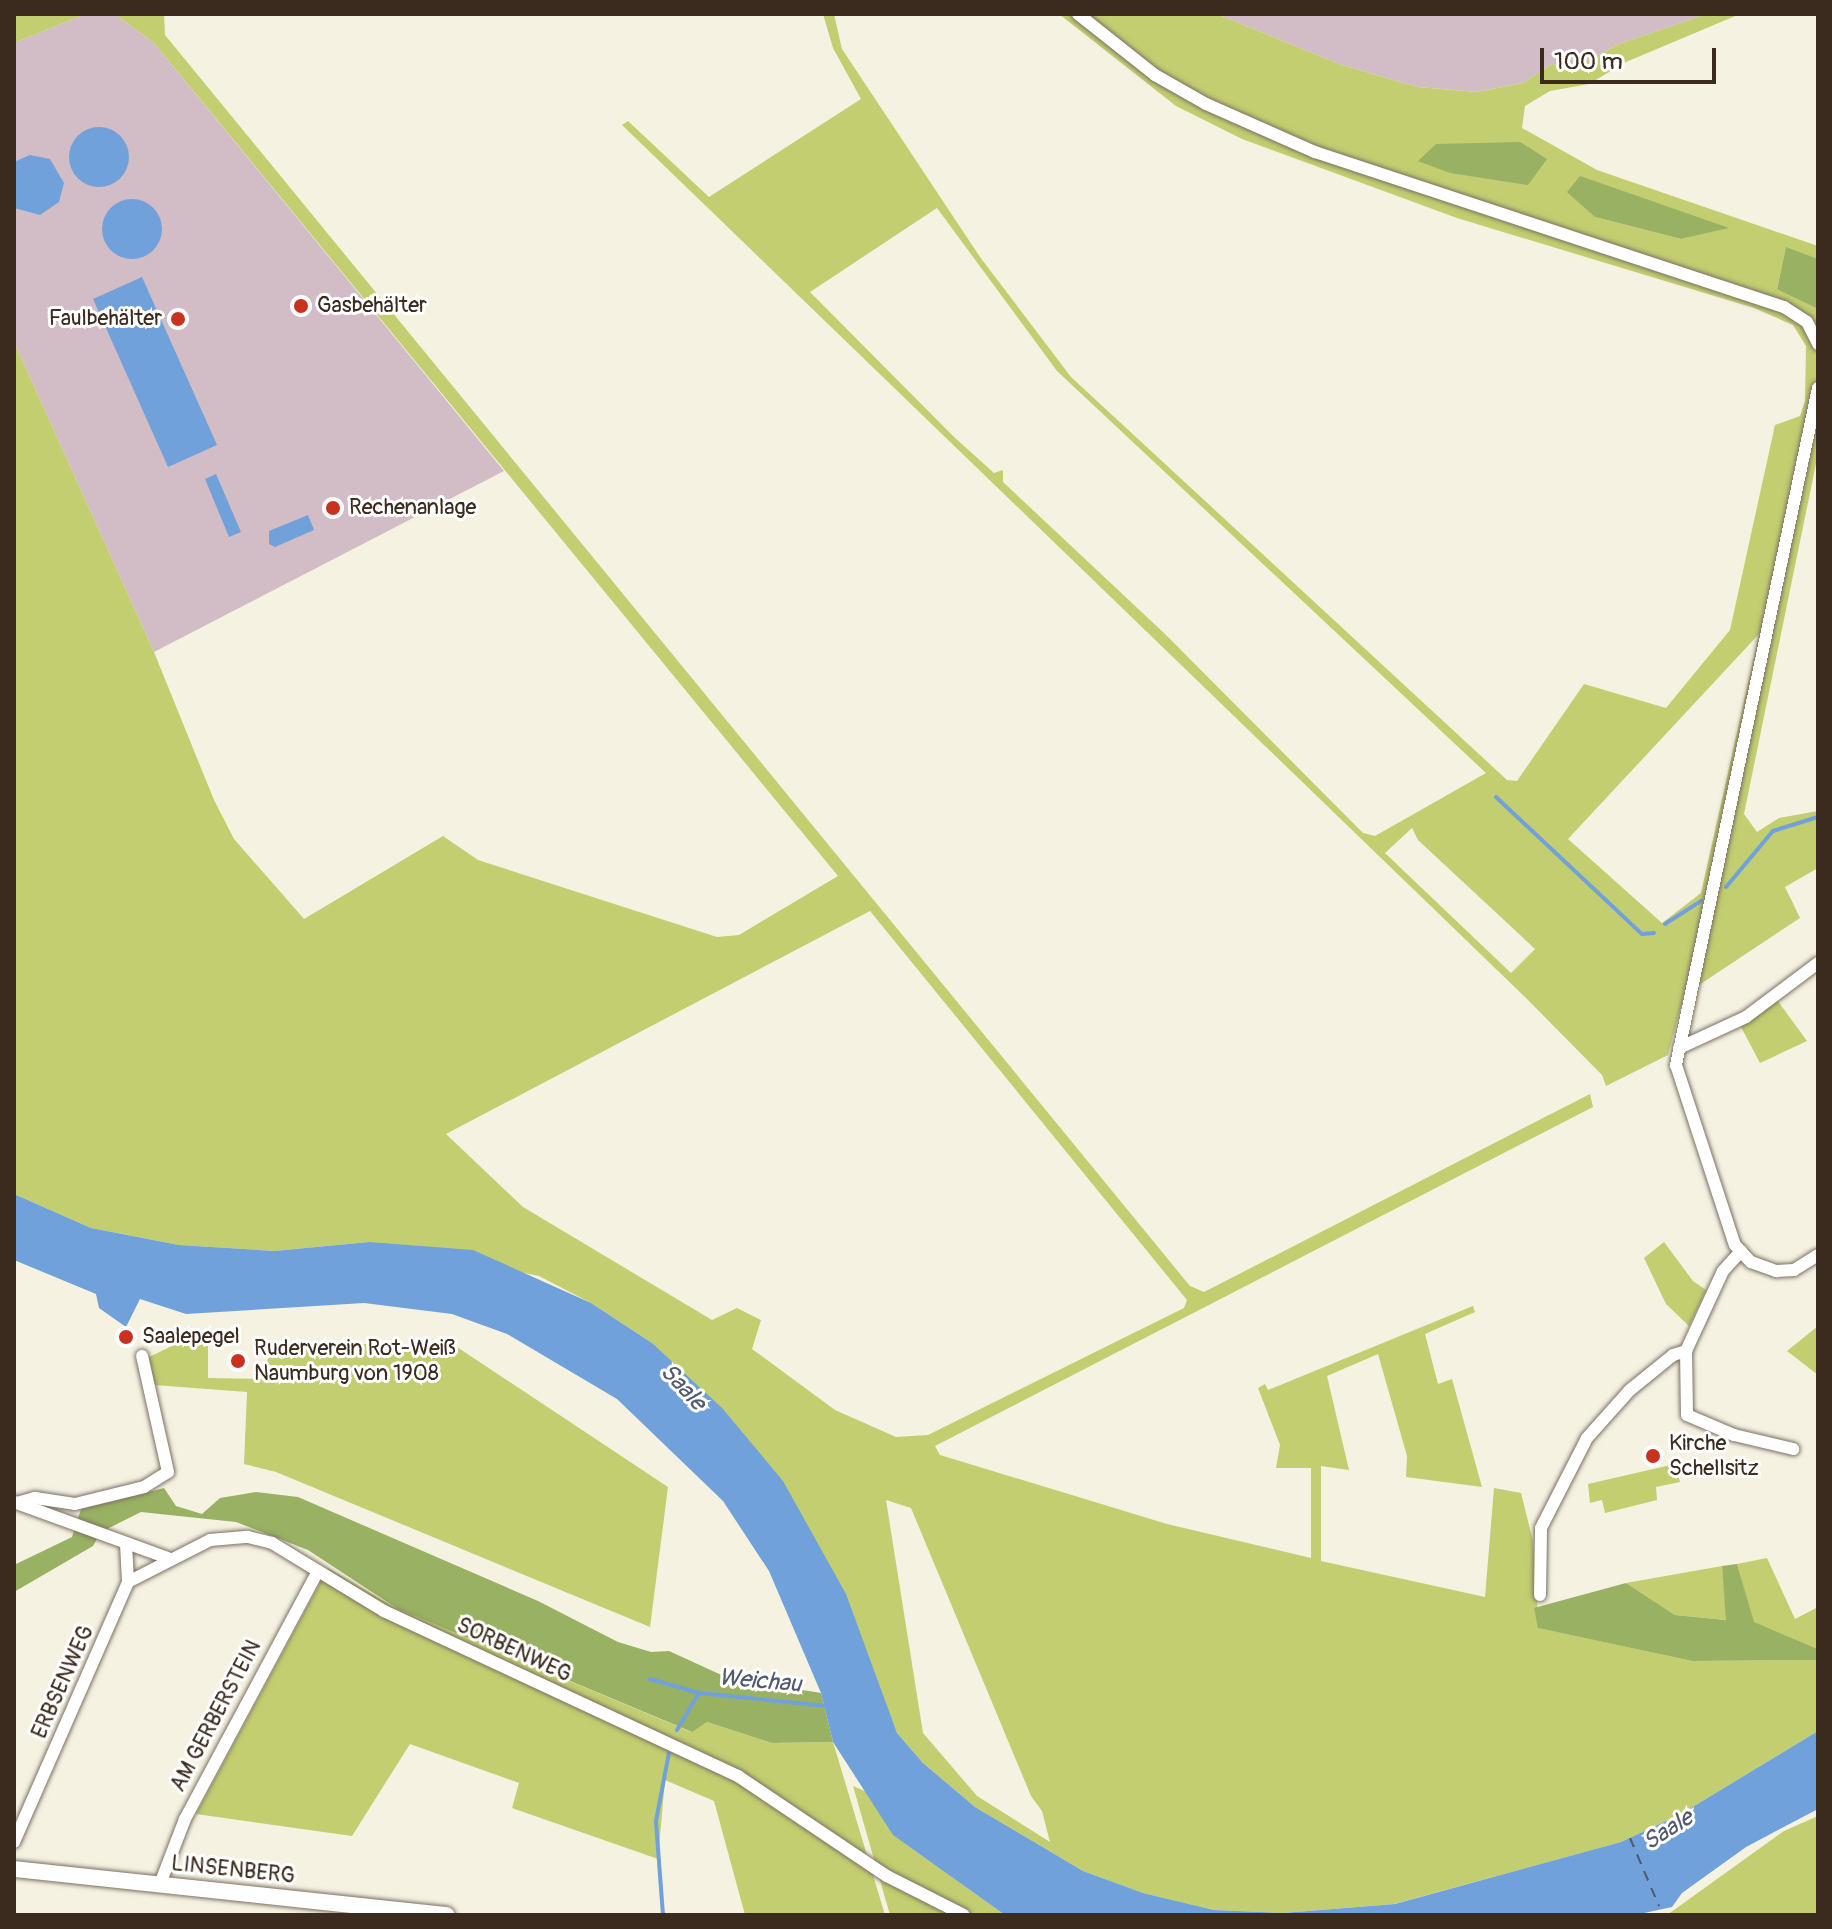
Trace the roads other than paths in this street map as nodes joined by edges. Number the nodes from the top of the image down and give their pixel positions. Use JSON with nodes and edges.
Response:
{"nodes":[{"id":1,"x":1078,"y":14,"type":"edge"},
{"id":2,"x":1818,"y":344,"type":"edge"},
{"id":3,"x":1818,"y":388,"type":"edge"},
{"id":4,"x":1818,"y":963,"type":"edge"},
{"id":5,"x":1679,"y":1048,"type":"junction"},
{"id":6,"x":1741,"y":1251,"type":"junction"},
{"id":7,"x":1818,"y":1255,"type":"edge"},
{"id":8,"x":1686,"y":1351,"type":"junction"},
{"id":9,"x":142,"y":1356,"type":"dead end"},
{"id":10,"x":1793,"y":1449,"type":"dead end"},
{"id":11,"x":16,"y":1502,"type":"edge"},
{"id":12,"x":126,"y":1544,"type":"junction"},
{"id":13,"x":168,"y":1558,"type":"junction"},
{"id":14,"x":318,"y":1571,"type":"junction"},
{"id":15,"x":128,"y":1582,"type":"junction"},
{"id":16,"x":1540,"y":1595,"type":"dead end"},
{"id":17,"x":14,"y":1842,"type":"edge"},
{"id":18,"x":14,"y":1869,"type":"edge"},
{"id":19,"x":160,"y":1884,"type":"junction"},
{"id":20,"x":447,"y":1915,"type":"edge"},
{"id":21,"x":964,"y":1915,"type":"edge"}],
"edges":[{"from":1,"to":2,"type":"street"},
{"from":3,"to":5,"type":"street"},
{"from":4,"to":5,"type":"street"},
{"from":5,"to":6,"type":"street"},
{"from":6,"to":7,"type":"street"},
{"from":6,"to":8,"type":"street"},
{"from":8,"to":10,"type":"street"},
{"from":8,"to":16,"type":"street"},
{"from":9,"to":11,"type":"street"},
{"from":11,"to":12,"type":"street"},
{"from":12,"to":13,"type":"street"},
{"from":12,"to":15,"type":"street"},
{"from":13,"to":14,"type":"street","name":"SORBENWEG"},
{"from":13,"to":15,"type":"street","name":"SORBENWEG"},
{"from":14,"to":19,"type":"street","name":"AM GERBERSTEIN"},
{"from":14,"to":21,"type":"street","name":"SORBENWEG"},
{"from":15,"to":17,"type":"street","name":"ERBSENWEG"},
{"from":18,"to":19,"type":"main road","name":"LINSENBERG"},
{"from":19,"to":20,"type":"main road","name":"LINSENBERG"}]}
